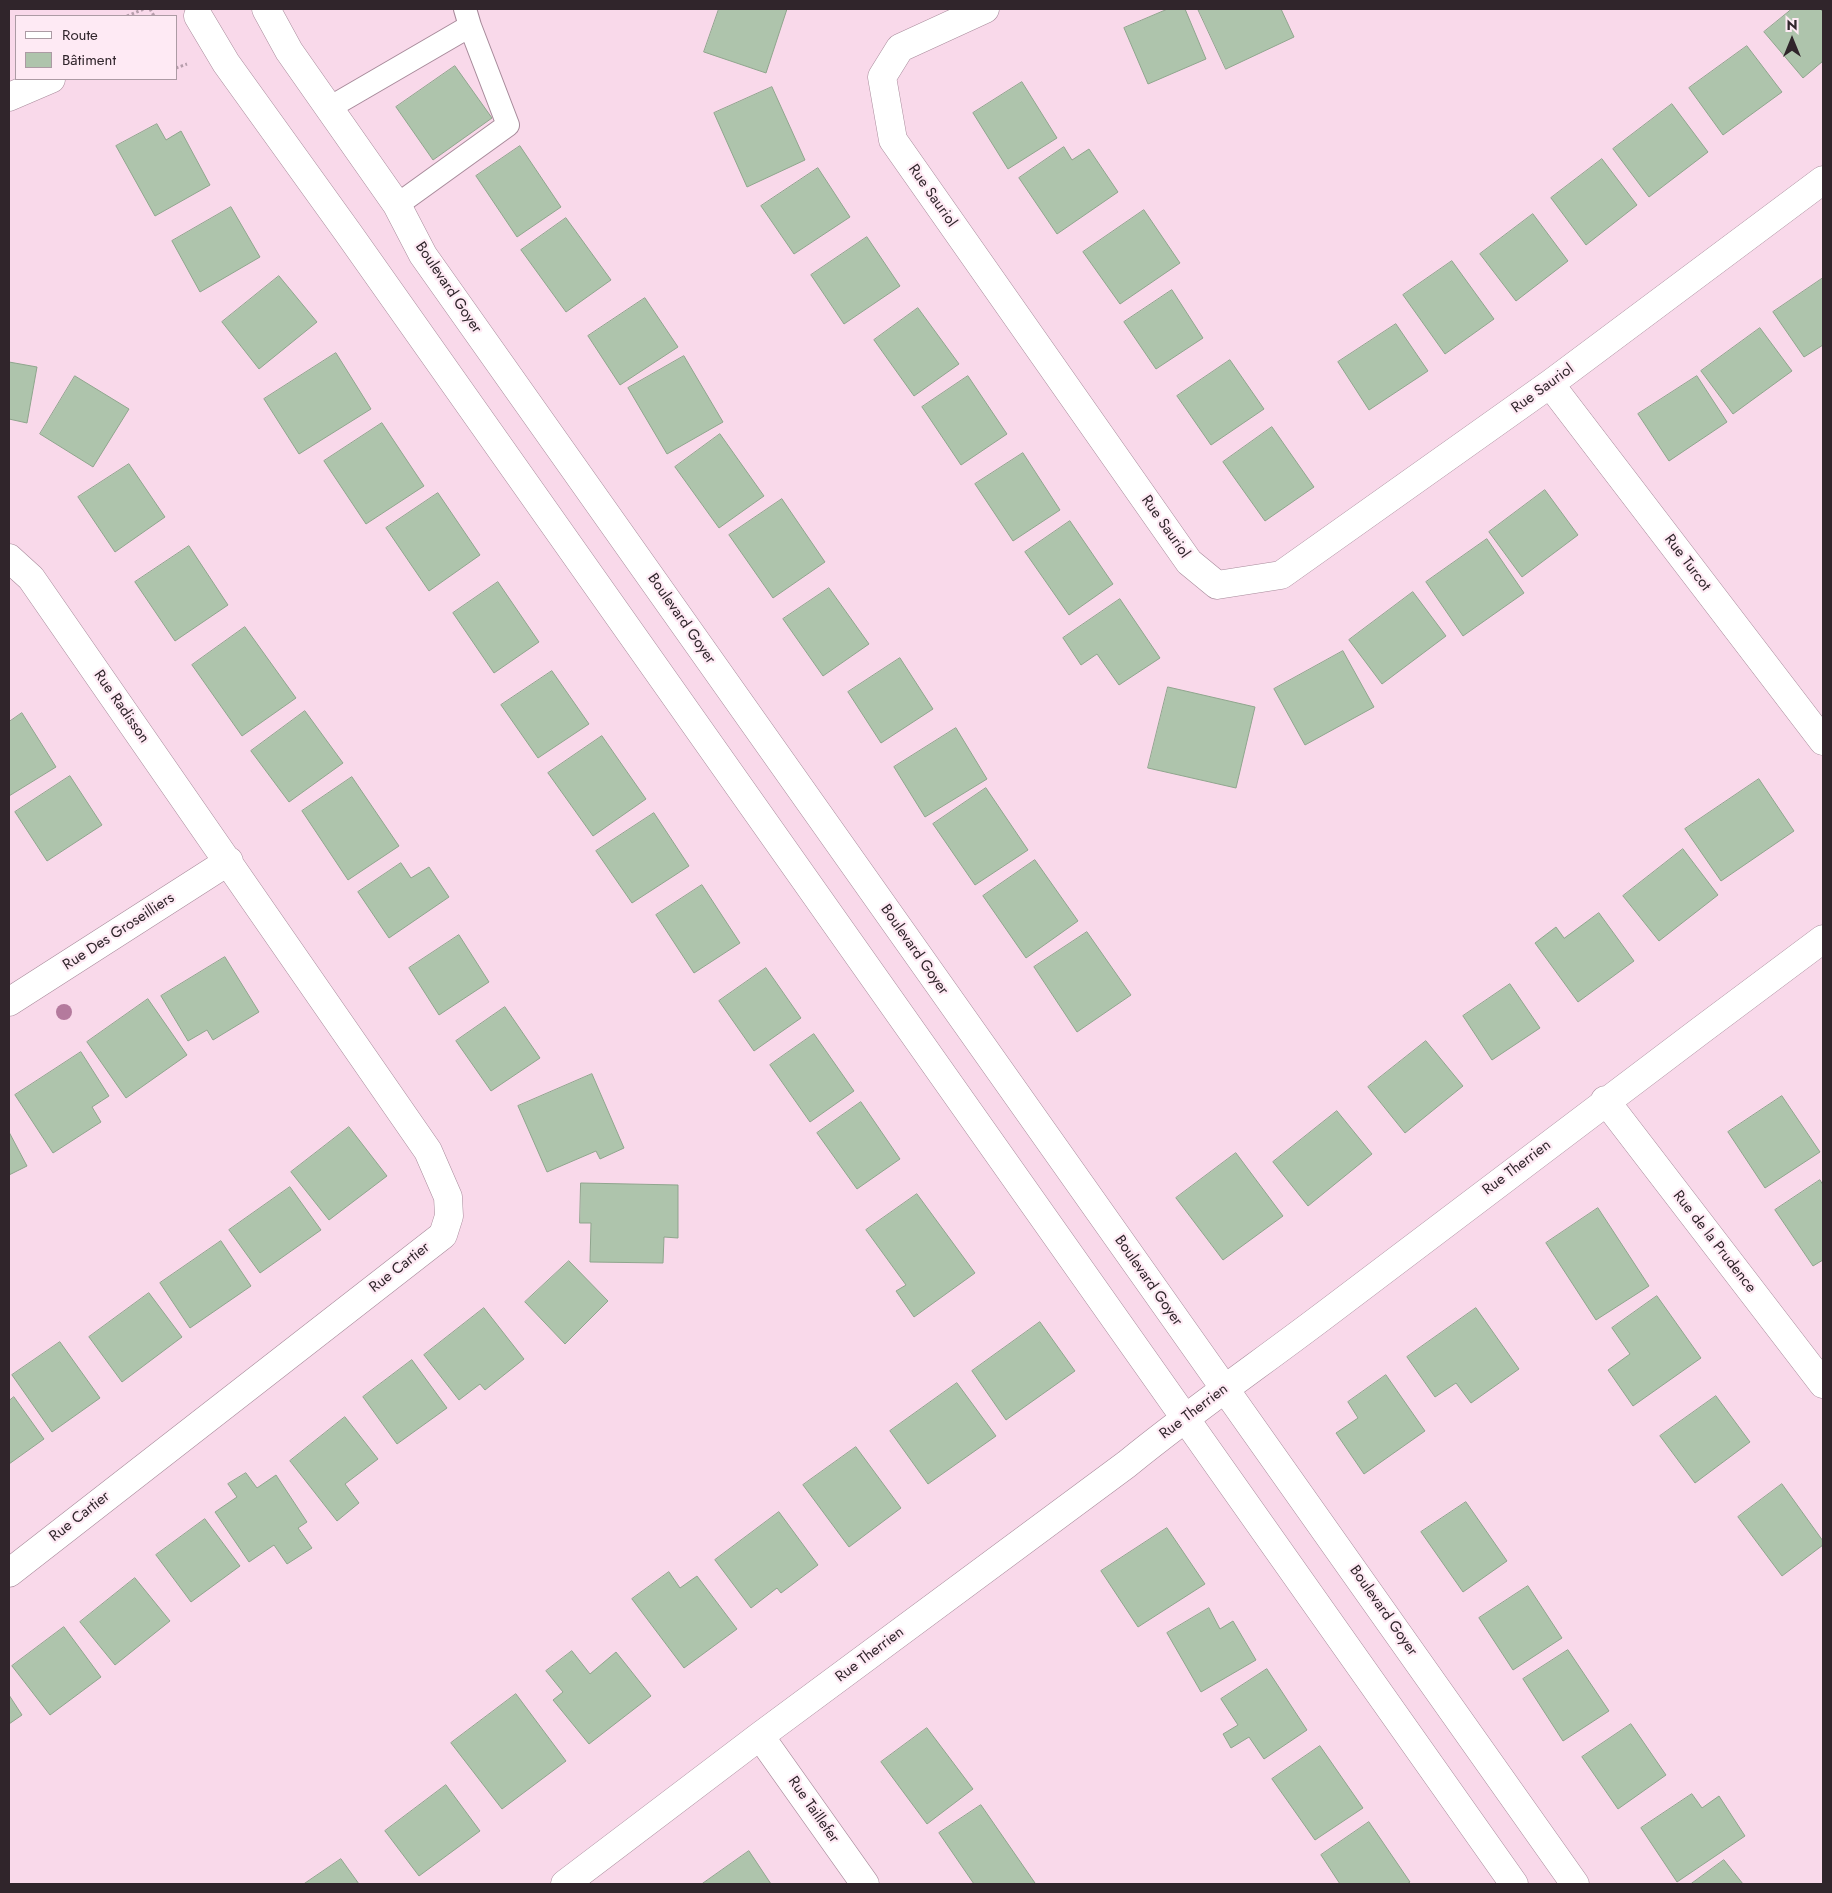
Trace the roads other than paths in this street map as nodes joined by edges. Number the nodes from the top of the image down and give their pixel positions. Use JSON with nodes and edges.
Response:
{"nodes":[{"id":1,"x":266,"y":9,"type":"edge"},
{"id":2,"x":985,"y":9,"type":"edge"},
{"id":3,"x":196,"y":16,"type":"edge"},
{"id":4,"x":467,"y":17,"type":"edge"},
{"id":5,"x":49,"y":80,"type":"edge"},
{"id":6,"x":9,"y":97,"type":"edge"},
{"id":7,"x":329,"y":108,"type":"junction"},
{"id":8,"x":1823,"y":180,"type":"edge"},
{"id":9,"x":397,"y":205,"type":"junction"},
{"id":10,"x":1550,"y":384,"type":"junction"},
{"id":11,"x":9,"y":558,"type":"edge"},
{"id":12,"x":1823,"y":741,"type":"edge"},
{"id":13,"x":229,"y":861,"type":"junction"},
{"id":14,"x":1823,"y":939,"type":"edge"},
{"id":15,"x":9,"y":1002,"type":"edge"},
{"id":16,"x":1605,"y":1100,"type":"junction"},
{"id":17,"x":1823,"y":1384,"type":"edge"},
{"id":18,"x":1224,"y":1389,"type":"junction"},
{"id":19,"x":1185,"y":1418,"type":"junction"},
{"id":20,"x":9,"y":1573,"type":"edge"},
{"id":21,"x":760,"y":1736,"type":"junction"},
{"id":22,"x":565,"y":1884,"type":"edge"},
{"id":23,"x":865,"y":1884,"type":"edge"},
{"id":24,"x":1514,"y":1884,"type":"edge"},
{"id":25,"x":1575,"y":1884,"type":"edge"}],
"edges":[{"from":1,"to":7,"type":"street","name":"Boulevard Goyer"},
{"from":2,"to":10,"type":"street","name":"Rue Sauriol"},
{"from":3,"to":19,"type":"street"},
{"from":4,"to":7,"type":"lane"},
{"from":4,"to":9,"type":"lane"},
{"from":5,"to":6,"type":"street"},
{"from":7,"to":9,"type":"street","name":"Boulevard Goyer"},
{"from":8,"to":10,"type":"street","name":"Rue Sauriol"},
{"from":9,"to":18,"type":"street","name":"Boulevard Goyer"},
{"from":10,"to":12,"type":"street","name":"Rue Turcot"},
{"from":11,"to":13,"type":"street","name":"Rue Radisson"},
{"from":13,"to":15,"type":"street","name":"Rue Des Groseilliers"},
{"from":13,"to":20,"type":"street","name":"Rue Cartier"},
{"from":14,"to":16,"type":"street","name":"Rue Therrien"},
{"from":16,"to":17,"type":"street","name":"Rue de la Prudence"},
{"from":16,"to":18,"type":"street","name":"Rue Therrien"},
{"from":18,"to":19,"type":"street","name":"Rue Therrien"},
{"from":18,"to":25,"type":"street","name":"Boulevard Goyer"},
{"from":19,"to":21,"type":"street","name":"Rue Therrien"},
{"from":19,"to":24,"type":"street"},
{"from":21,"to":22,"type":"street","name":"Rue Therrien"},
{"from":21,"to":23,"type":"street","name":"Rue Taillefer"}]}
